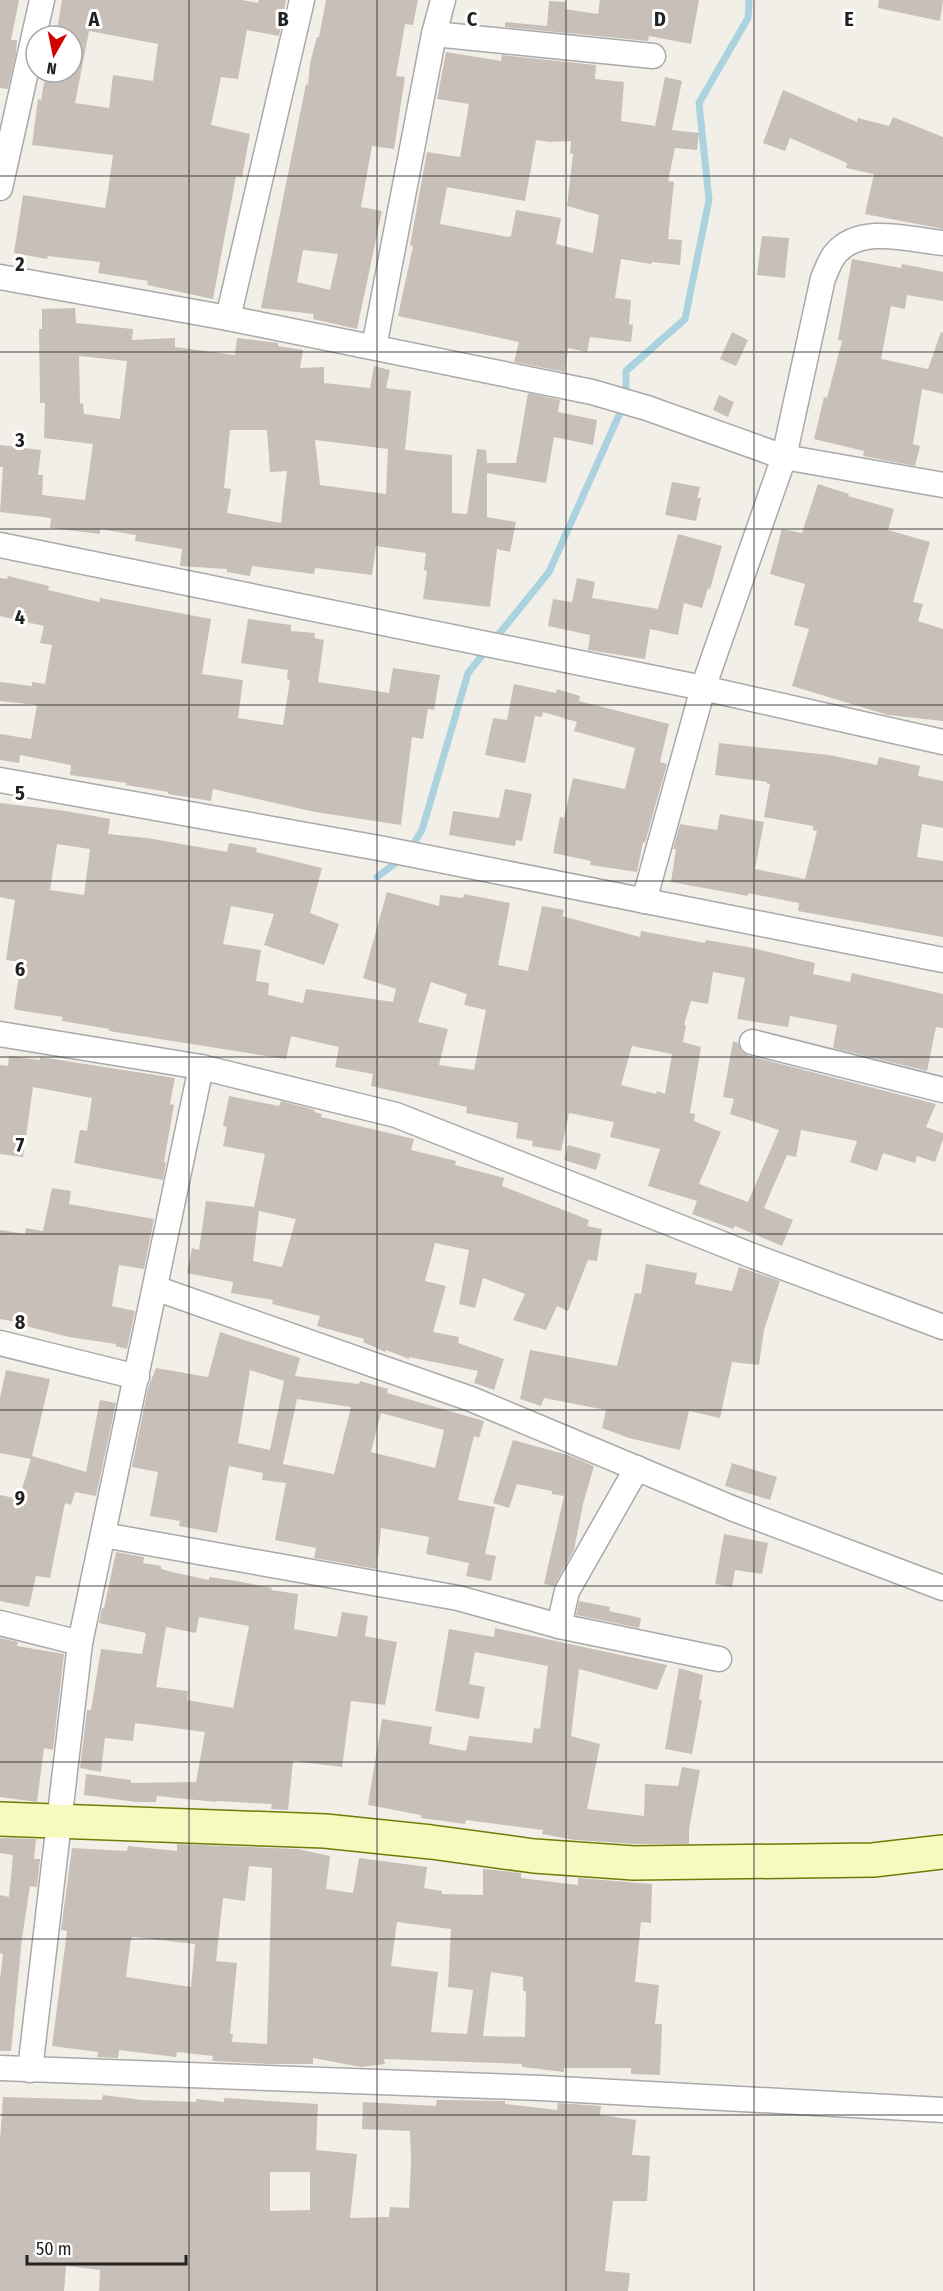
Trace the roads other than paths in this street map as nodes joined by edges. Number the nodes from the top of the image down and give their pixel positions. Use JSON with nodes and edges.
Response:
{"nodes":[{"id":1,"x":42,"y":0,"type":"edge"},
{"id":2,"x":302,"y":0,"type":"edge"},
{"id":3,"x":443,"y":0,"type":"edge"},
{"id":4,"x":434,"y":34,"type":"junction"},
{"id":5,"x":653,"y":56,"type":"dead end"},
{"id":6,"x":0,"y":188,"type":"edge"},
{"id":7,"x":943,"y":243,"type":"edge"},
{"id":8,"x":0,"y":277,"type":"edge"},
{"id":9,"x":228,"y":318,"type":"junction"},
{"id":10,"x":374,"y":348,"type":"junction"},
{"id":11,"x":784,"y":458,"type":"junction"},
{"id":12,"x":943,"y":485,"type":"edge"},
{"id":13,"x":0,"y":546,"type":"edge"},
{"id":14,"x":703,"y":688,"type":"junction"},
{"id":15,"x":943,"y":742,"type":"edge"},
{"id":16,"x":0,"y":780,"type":"edge"},
{"id":17,"x":644,"y":901,"type":"junction"},
{"id":18,"x":943,"y":960,"type":"edge"},
{"id":19,"x":0,"y":1034,"type":"edge"},
{"id":20,"x":752,"y":1042,"type":"dead end"},
{"id":21,"x":201,"y":1067,"type":"junction"},
{"id":22,"x":943,"y":1090,"type":"edge"},
{"id":23,"x":155,"y":1288,"type":"junction"},
{"id":24,"x":943,"y":1327,"type":"edge"},
{"id":25,"x":0,"y":1343,"type":"edge"},
{"id":26,"x":137,"y":1377,"type":"junction"},
{"id":27,"x":637,"y":1468,"type":"junction"},
{"id":28,"x":103,"y":1535,"type":"junction"},
{"id":29,"x":943,"y":1588,"type":"edge"},
{"id":30,"x":0,"y":1623,"type":"edge"},
{"id":31,"x":560,"y":1626,"type":"junction"},
{"id":32,"x":80,"y":1643,"type":"junction"},
{"id":33,"x":719,"y":1659,"type":"dead end"},
{"id":34,"x":0,"y":1819,"type":"edge"},
{"id":35,"x":60,"y":1821,"type":"junction"},
{"id":36,"x":943,"y":1852,"type":"edge"},
{"id":37,"x":0,"y":2068,"type":"edge"},
{"id":38,"x":30,"y":2070,"type":"junction"},
{"id":39,"x":943,"y":2110,"type":"edge"}],
"edges":[{"from":1,"to":6,"type":"street"},
{"from":2,"to":9,"type":"street"},
{"from":3,"to":4,"type":"street"},
{"from":4,"to":5,"type":"street"},
{"from":4,"to":10,"type":"street"},
{"from":7,"to":11,"type":"street"},
{"from":8,"to":9,"type":"street"},
{"from":9,"to":10,"type":"street"},
{"from":10,"to":11,"type":"street"},
{"from":11,"to":12,"type":"street"},
{"from":11,"to":14,"type":"street"},
{"from":13,"to":14,"type":"street"},
{"from":14,"to":15,"type":"street"},
{"from":14,"to":17,"type":"street"},
{"from":16,"to":17,"type":"street"},
{"from":17,"to":18,"type":"street"},
{"from":19,"to":21,"type":"street"},
{"from":20,"to":22,"type":"street"},
{"from":21,"to":23,"type":"street"},
{"from":21,"to":24,"type":"street"},
{"from":23,"to":26,"type":"street"},
{"from":23,"to":27,"type":"street"},
{"from":25,"to":26,"type":"street"},
{"from":26,"to":28,"type":"street"},
{"from":27,"to":29,"type":"street"},
{"from":27,"to":31,"type":"street"},
{"from":28,"to":31,"type":"street"},
{"from":28,"to":32,"type":"street"},
{"from":30,"to":32,"type":"street"},
{"from":31,"to":33,"type":"street"},
{"from":32,"to":35,"type":"street"},
{"from":34,"to":35,"type":"main road"},
{"from":35,"to":36,"type":"main road"},
{"from":35,"to":38,"type":"street"},
{"from":37,"to":38,"type":"street"},
{"from":38,"to":39,"type":"street"}]}
